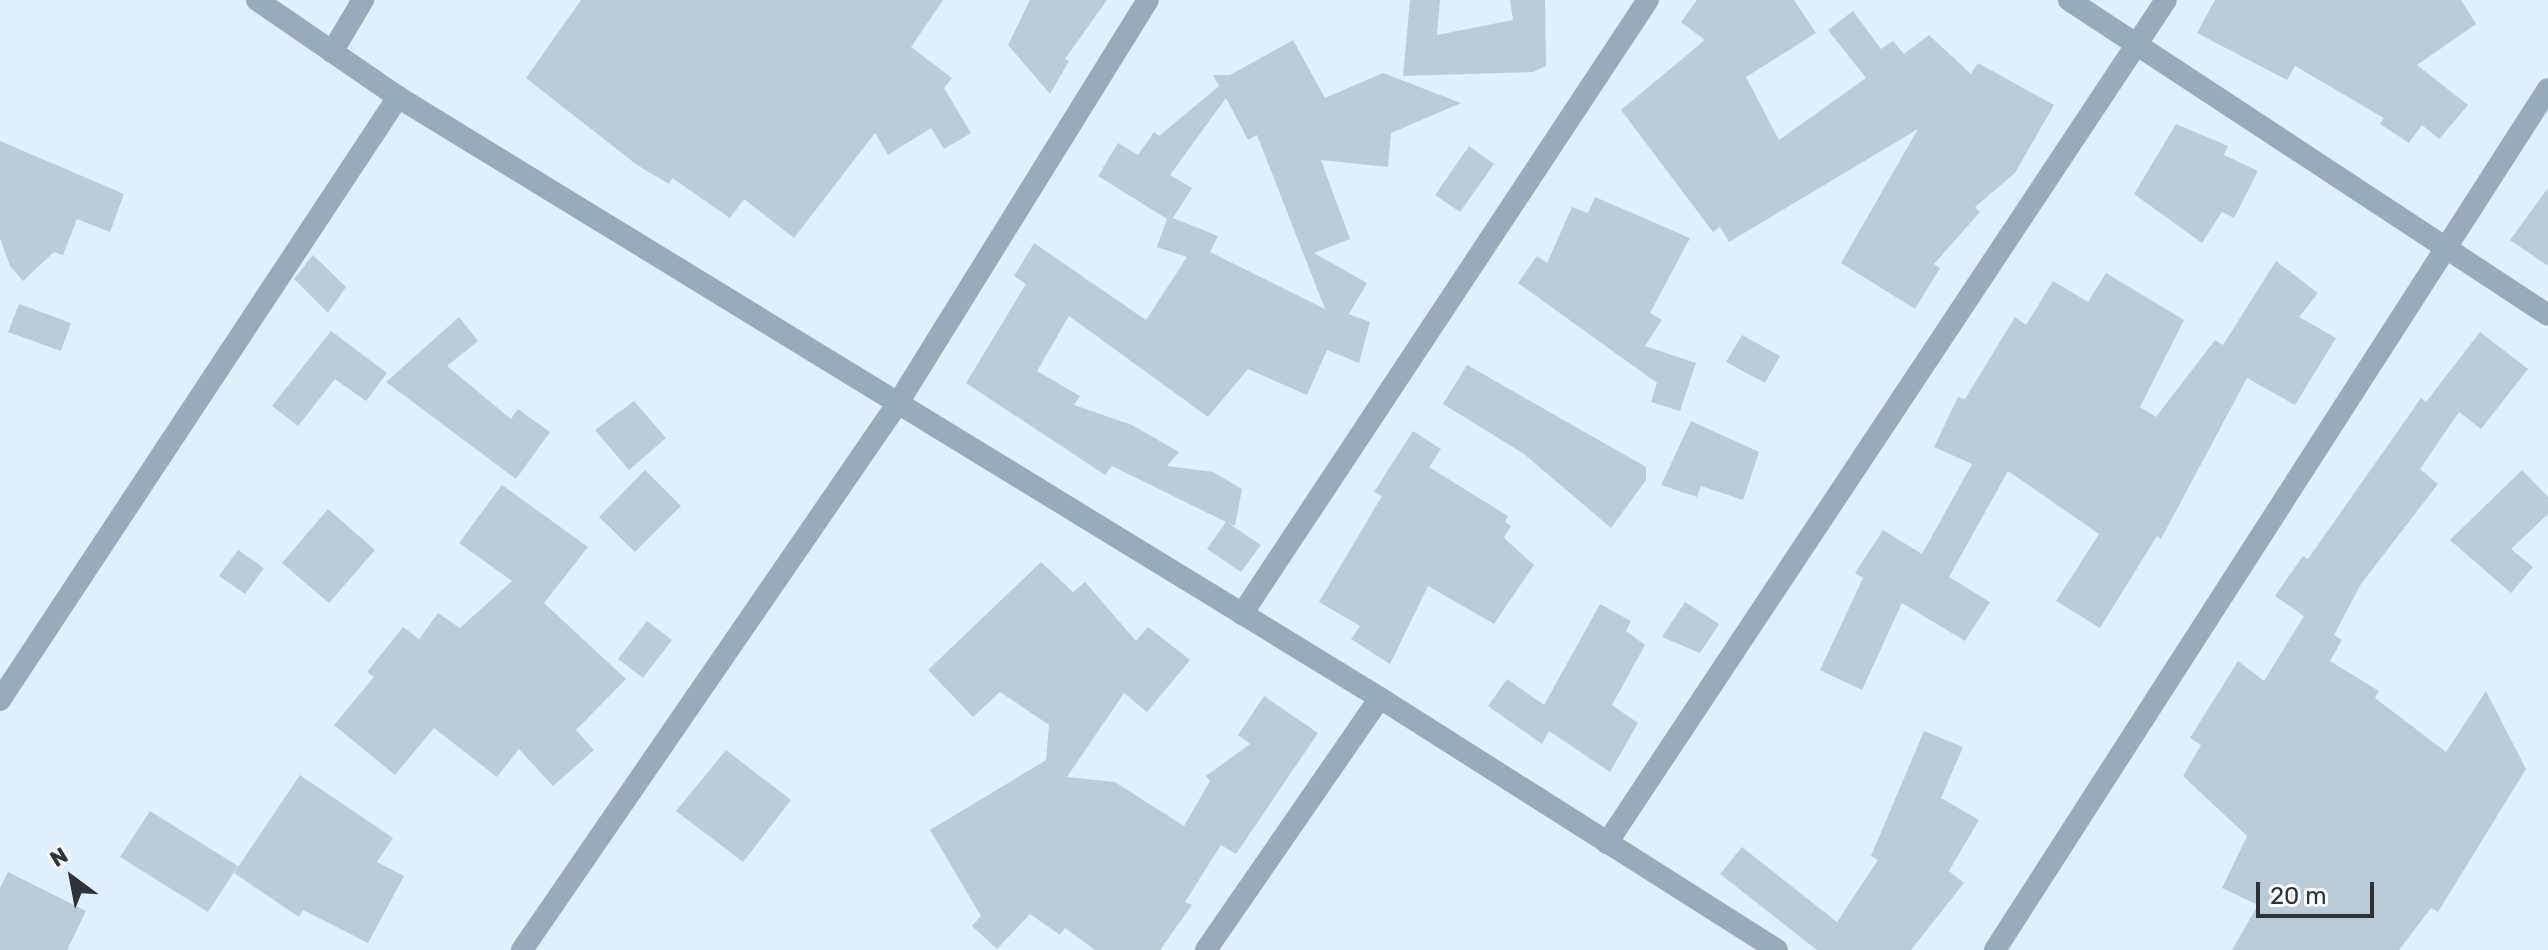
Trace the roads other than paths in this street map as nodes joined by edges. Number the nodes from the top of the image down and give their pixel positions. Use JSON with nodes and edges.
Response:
{"nodes":[{"id":1,"x":257,"y":0,"type":"edge"},
{"id":2,"x":363,"y":0,"type":"edge"},
{"id":3,"x":1148,"y":0,"type":"edge"},
{"id":4,"x":1648,"y":0,"type":"edge"},
{"id":5,"x":2069,"y":0,"type":"edge"},
{"id":6,"x":2166,"y":0,"type":"edge"},
{"id":7,"x":2138,"y":45,"type":"junction"},
{"id":8,"x":332,"y":52,"type":"junction"},
{"id":9,"x":2548,"y":89,"type":"edge"},
{"id":10,"x":398,"y":97,"type":"junction"},
{"id":11,"x":2447,"y":248,"type":"junction"},
{"id":12,"x":2548,"y":315,"type":"edge"},
{"id":13,"x":898,"y":403,"type":"junction"},
{"id":14,"x":1242,"y":614,"type":"junction"},
{"id":15,"x":1380,"y":698,"type":"junction"},
{"id":16,"x":0,"y":700,"type":"edge"},
{"id":17,"x":1607,"y":843,"type":"junction"},
{"id":18,"x":522,"y":950,"type":"edge"},
{"id":19,"x":1206,"y":950,"type":"edge"},
{"id":20,"x":1777,"y":950,"type":"edge"},
{"id":21,"x":1995,"y":950,"type":"edge"}],
"edges":[{"from":1,"to":8,"type":"street"},
{"from":2,"to":8,"type":"street"},
{"from":3,"to":13,"type":"street"},
{"from":4,"to":14,"type":"street"},
{"from":5,"to":7,"type":"street"},
{"from":6,"to":7,"type":"street"},
{"from":7,"to":11,"type":"street"},
{"from":7,"to":17,"type":"street"},
{"from":8,"to":10,"type":"street"},
{"from":9,"to":11,"type":"street"},
{"from":10,"to":13,"type":"street"},
{"from":10,"to":16,"type":"street"},
{"from":11,"to":12,"type":"street"},
{"from":11,"to":21,"type":"street"},
{"from":13,"to":14,"type":"street"},
{"from":13,"to":18,"type":"street"},
{"from":14,"to":15,"type":"street"},
{"from":15,"to":17,"type":"street"},
{"from":15,"to":19,"type":"street"},
{"from":17,"to":20,"type":"street"}]}
